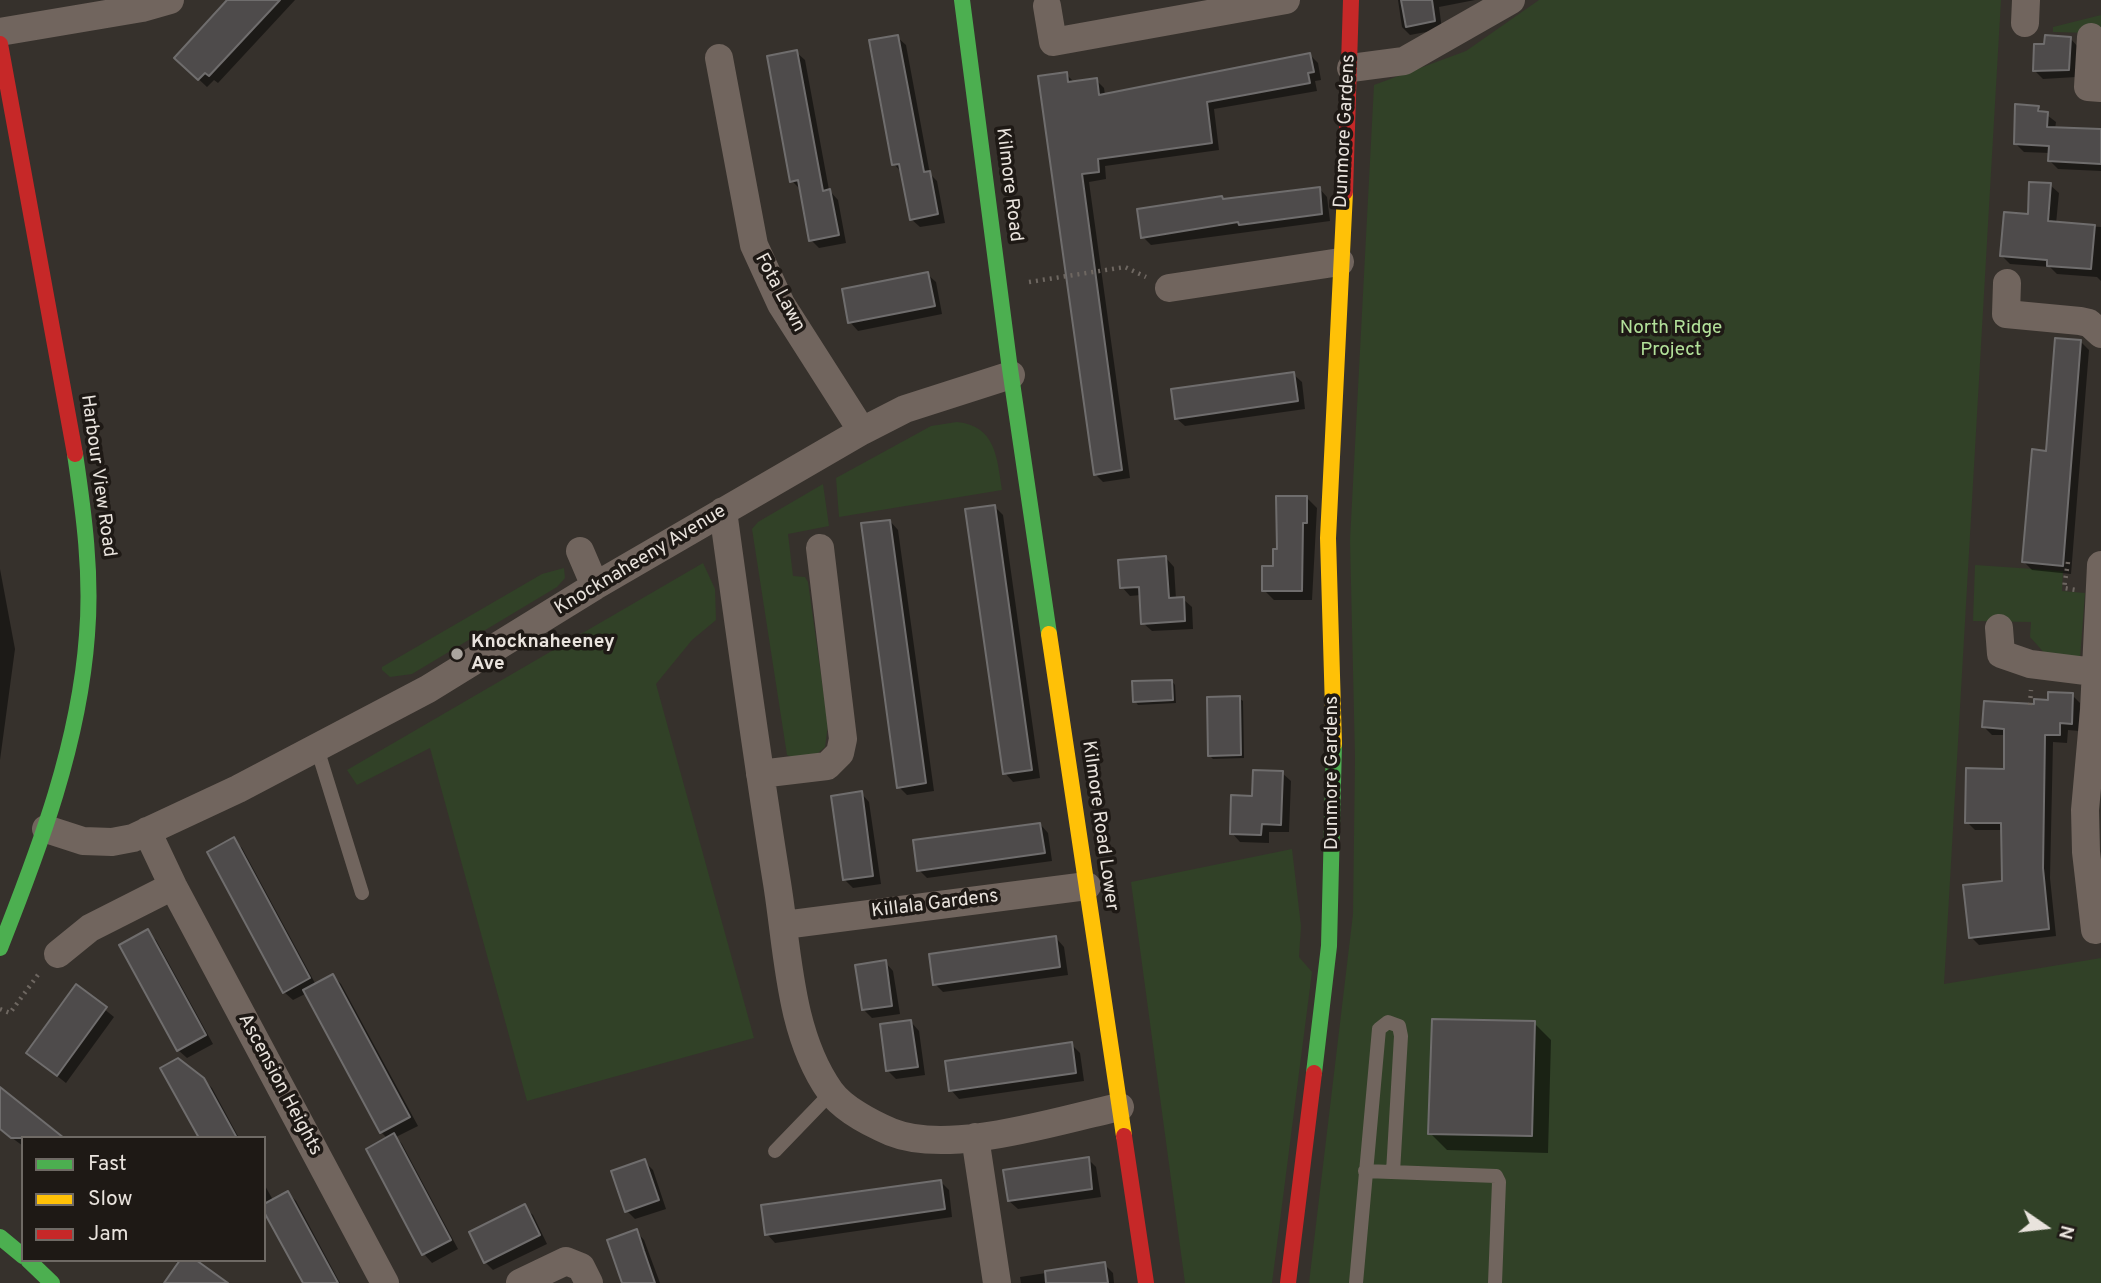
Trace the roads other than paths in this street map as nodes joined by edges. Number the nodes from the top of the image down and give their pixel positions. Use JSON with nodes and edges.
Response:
{"nodes":[{"id":1,"x":170,"y":0,"type":"edge"},
{"id":2,"x":962,"y":0,"type":"edge"},
{"id":3,"x":1286,"y":0,"type":"edge"},
{"id":4,"x":1351,"y":0,"type":"edge"},
{"id":5,"x":1511,"y":0,"type":"edge"},
{"id":6,"x":1047,"y":6,"type":"dead end"},
{"id":7,"x":0,"y":32,"type":"edge"},
{"id":8,"x":2091,"y":37,"type":"dead end"},
{"id":9,"x":0,"y":44,"type":"edge"},
{"id":10,"x":719,"y":58,"type":"dead end"},
{"id":11,"x":1351,"y":68,"type":"junction"},
{"id":12,"x":2101,"y":88,"type":"edge"},
{"id":13,"x":1340,"y":262,"type":"junction"},
{"id":14,"x":2007,"y":283,"type":"dead end"},
{"id":15,"x":1169,"y":288,"type":"road end"},
{"id":16,"x":2101,"y":334,"type":"edge"},
{"id":17,"x":1011,"y":375,"type":"junction"},
{"id":18,"x":862,"y":431,"type":"junction"},
{"id":19,"x":723,"y":511,"type":"junction"},
{"id":20,"x":820,"y":548,"type":"dead end"},
{"id":21,"x":580,"y":551,"type":"dead end"},
{"id":22,"x":2101,"y":565,"type":"edge"},
{"id":23,"x":595,"y":586,"type":"junction"},
{"id":24,"x":2000,"y":628,"type":"dead end"},
{"id":25,"x":2094,"y":672,"type":"junction"},
{"id":26,"x":2098,"y":710,"type":"edge"},
{"id":27,"x":317,"y":748,"type":"junction"},
{"id":28,"x":760,"y":774,"type":"junction"},
{"id":29,"x":46,"y":829,"type":"junction"},
{"id":30,"x":147,"y":831,"type":"junction"},
{"id":31,"x":173,"y":886,"type":"junction"},
{"id":32,"x":1087,"y":886,"type":"junction"},
{"id":33,"x":362,"y":893,"type":"dead end"},
{"id":34,"x":784,"y":925,"type":"junction"},
{"id":35,"x":2095,"y":930,"type":"dead end"},
{"id":36,"x":0,"y":948,"type":"edge"},
{"id":37,"x":58,"y":954,"type":"road end"},
{"id":38,"x":831,"y":1093,"type":"junction"},
{"id":39,"x":1120,"y":1107,"type":"junction"},
{"id":40,"x":975,"y":1137,"type":"junction"},
{"id":41,"x":775,"y":1150,"type":"dead end"},
{"id":42,"x":1365,"y":1171,"type":"junction"},
{"id":43,"x":1393,"y":1172,"type":"junction"},
{"id":44,"x":0,"y":1237,"type":"edge"},
{"id":45,"x":21,"y":1254,"type":"edge"},
{"id":46,"x":30,"y":1262,"type":"edge"},
{"id":47,"x":52,"y":1283,"type":"edge"},
{"id":48,"x":385,"y":1283,"type":"edge"},
{"id":49,"x":520,"y":1283,"type":"edge"},
{"id":50,"x":589,"y":1283,"type":"edge"},
{"id":51,"x":997,"y":1283,"type":"edge"},
{"id":52,"x":1146,"y":1283,"type":"edge"},
{"id":53,"x":1288,"y":1283,"type":"edge"},
{"id":54,"x":1356,"y":1283,"type":"edge"},
{"id":55,"x":1495,"y":1283,"type":"edge"}],
"edges":[{"from":1,"to":7,"type":"street"},
{"from":2,"to":17,"type":"street","name":"Kilmore Road"},
{"from":3,"to":6,"type":"street"},
{"from":4,"to":11,"type":"street","name":"Dunmore Gardens"},
{"from":5,"to":11,"type":"street"},
{"from":8,"to":12,"type":"street"},
{"from":9,"to":29,"type":"street","name":"Harbour View Road"},
{"from":10,"to":18,"type":"street","name":"Fota Lawn"},
{"from":11,"to":13,"type":"street","name":"Dunmore Gardens"},
{"from":13,"to":15,"type":"street"},
{"from":13,"to":53,"type":"street","name":"Dunmore Gardens"},
{"from":14,"to":16,"type":"street"},
{"from":17,"to":18,"type":"street","name":"Knocknaheeny Avenue"},
{"from":17,"to":32,"type":"street","name":"Kilmore Road Lower"},
{"from":18,"to":19,"type":"street","name":"Knocknaheeny Avenue"},
{"from":19,"to":23,"type":"street","name":"Knocknaheeny Avenue"},
{"from":19,"to":28,"type":"street"},
{"from":20,"to":28,"type":"street"},
{"from":21,"to":23,"type":"street"},
{"from":22,"to":25,"type":"street"},
{"from":23,"to":27,"type":"street","name":"Knocknaheeny Avenue"},
{"from":24,"to":25,"type":"street"},
{"from":25,"to":26,"type":"street"},
{"from":26,"to":35,"type":"street"},
{"from":27,"to":30,"type":"street","name":"Knocknaheeny Avenue"},
{"from":27,"to":33,"type":"lane"},
{"from":28,"to":34,"type":"street"},
{"from":29,"to":30,"type":"street","name":"Knocknaheeny Avenue"},
{"from":29,"to":36,"type":"street","name":"Harbour View Road"},
{"from":30,"to":31,"type":"street","name":"Ascension Heights"},
{"from":31,"to":37,"type":"street"},
{"from":31,"to":48,"type":"street","name":"Ascension Heights"},
{"from":32,"to":34,"type":"street","name":"Killala Gardens"},
{"from":32,"to":39,"type":"street","name":"Kilmore Road Lower"},
{"from":34,"to":38,"type":"street"},
{"from":38,"to":40,"type":"street"},
{"from":38,"to":41,"type":"lane"},
{"from":39,"to":40,"type":"street"},
{"from":39,"to":52,"type":"street","name":"Kilmore Road Lower"},
{"from":40,"to":51,"type":"street"},
{"from":42,"to":43,"type":"lane"},
{"from":42,"to":43,"type":"lane"},
{"from":42,"to":54,"type":"lane"},
{"from":43,"to":55,"type":"lane"},
{"from":44,"to":45,"type":"street"},
{"from":46,"to":47,"type":"street"},
{"from":49,"to":50,"type":"street"}]}
